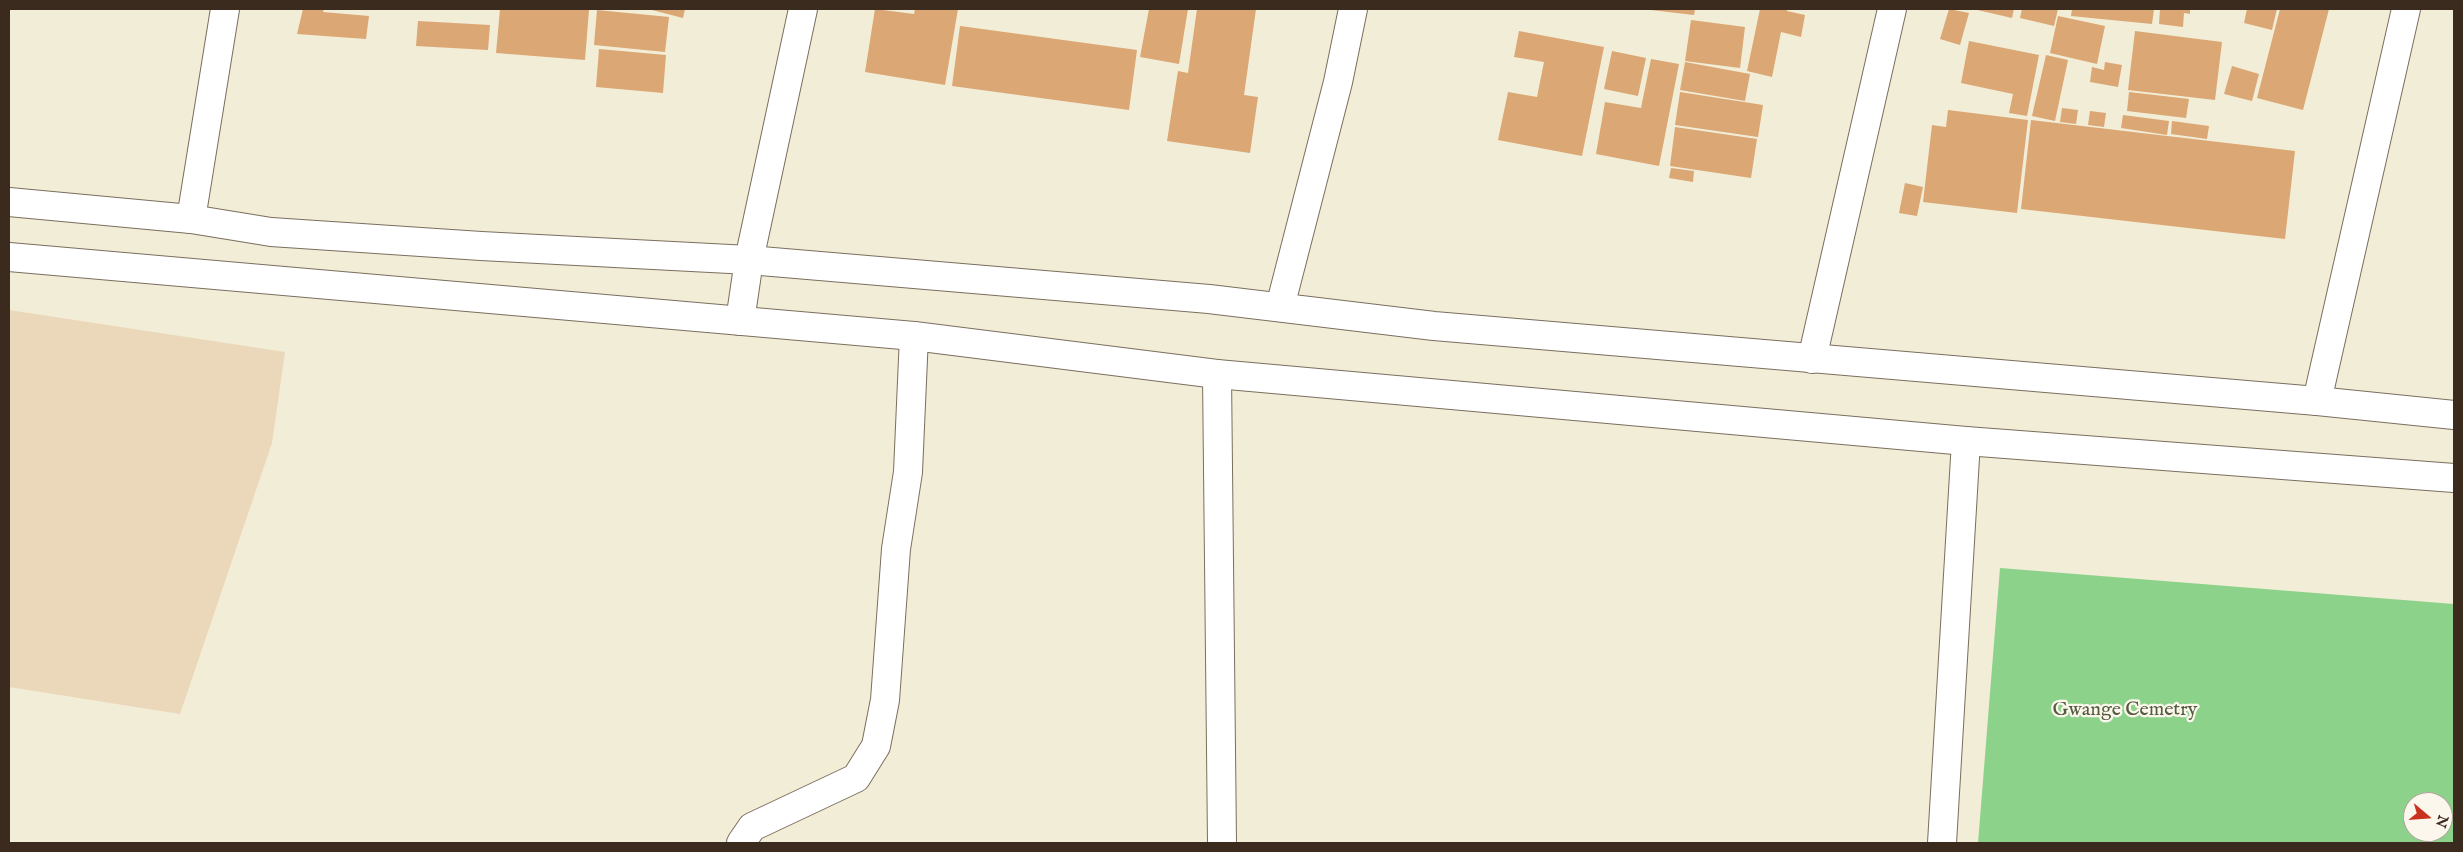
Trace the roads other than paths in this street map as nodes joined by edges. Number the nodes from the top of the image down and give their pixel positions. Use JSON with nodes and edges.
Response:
{"nodes":[{"id":1,"x":225,"y":9,"type":"edge"},
{"id":2,"x":803,"y":9,"type":"edge"},
{"id":3,"x":1353,"y":9,"type":"edge"},
{"id":4,"x":1892,"y":9,"type":"edge"},
{"id":5,"x":2406,"y":9,"type":"edge"},
{"id":6,"x":9,"y":202,"type":"edge"},
{"id":7,"x":191,"y":219,"type":"junction"},
{"id":8,"x":9,"y":257,"type":"edge"},
{"id":9,"x":749,"y":260,"type":"junction"},
{"id":10,"x":1280,"y":307,"type":"junction"},
{"id":11,"x":740,"y":321,"type":"junction"},
{"id":12,"x":914,"y":336,"type":"junction"},
{"id":13,"x":1812,"y":360,"type":"junction"},
{"id":14,"x":1217,"y":374,"type":"junction"},
{"id":15,"x":2318,"y":401,"type":"junction"},
{"id":16,"x":2454,"y":415,"type":"edge"},
{"id":17,"x":1966,"y":441,"type":"junction"},
{"id":18,"x":2454,"y":478,"type":"edge"},
{"id":19,"x":741,"y":843,"type":"edge"},
{"id":20,"x":1222,"y":843,"type":"edge"},
{"id":21,"x":1942,"y":843,"type":"edge"}],
"edges":[{"from":1,"to":7,"type":"main road"},
{"from":2,"to":9,"type":"main road"},
{"from":3,"to":10,"type":"main road"},
{"from":4,"to":13,"type":"main road"},
{"from":5,"to":15,"type":"main road"},
{"from":6,"to":7,"type":"main road"},
{"from":7,"to":9,"type":"main road"},
{"from":8,"to":11,"type":"main road"},
{"from":9,"to":10,"type":"main road"},
{"from":9,"to":11,"type":"main road"},
{"from":10,"to":13,"type":"main road"},
{"from":11,"to":12,"type":"main road"},
{"from":12,"to":14,"type":"main road"},
{"from":12,"to":19,"type":"main road"},
{"from":13,"to":15,"type":"main road"},
{"from":14,"to":17,"type":"main road"},
{"from":14,"to":20,"type":"main road"},
{"from":15,"to":16,"type":"main road"},
{"from":17,"to":18,"type":"main road"},
{"from":17,"to":21,"type":"main road"}]}
